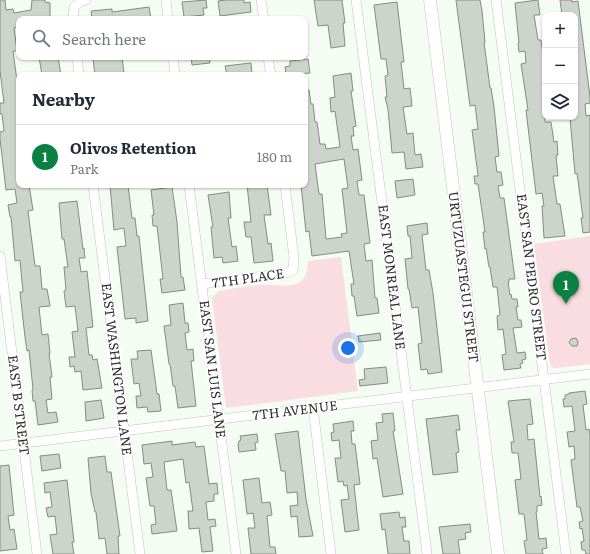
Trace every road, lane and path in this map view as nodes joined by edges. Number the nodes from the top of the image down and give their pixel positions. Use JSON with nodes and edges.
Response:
{"nodes":[{"id":1,"x":86,"y":0,"type":"edge"},
{"id":2,"x":166,"y":0,"type":"edge"},
{"id":3,"x":261,"y":0,"type":"edge"},
{"id":4,"x":356,"y":0,"type":"edge"},
{"id":5,"x":430,"y":0,"type":"edge"},
{"id":6,"x":496,"y":0,"type":"edge"},
{"id":7,"x":73,"y":16,"type":"edge"},
{"id":8,"x":168,"y":16,"type":"edge"},
{"id":9,"x":264,"y":16,"type":"edge"},
{"id":10,"x":77,"y":60,"type":"edge"},
{"id":11,"x":173,"y":60,"type":"edge"},
{"id":12,"x":268,"y":60,"type":"edge"},
{"id":13,"x":79,"y":72,"type":"edge"},
{"id":14,"x":175,"y":72,"type":"edge"},
{"id":15,"x":270,"y":72,"type":"edge"},
{"id":16,"x":93,"y":188,"type":"edge"},
{"id":17,"x":190,"y":188,"type":"edge"},
{"id":18,"x":285,"y":188,"type":"edge"},
{"id":19,"x":0,"y":256,"type":"edge"},
{"id":20,"x":202,"y":284,"type":"junction"},
{"id":21,"x":590,"y":374,"type":"edge"},
{"id":22,"x":545,"y":380,"type":"junction"},
{"id":23,"x":478,"y":388,"type":"junction"},
{"id":24,"x":407,"y":396,"type":"junction"},
{"id":25,"x":313,"y":408,"type":"junction"},
{"id":26,"x":219,"y":419,"type":"junction"},
{"id":27,"x":125,"y":431,"type":"junction"},
{"id":28,"x":24,"y":443,"type":"junction"},
{"id":29,"x":0,"y":446,"type":"edge"},
{"id":30,"x":37,"y":554,"type":"edge"},
{"id":31,"x":140,"y":554,"type":"edge"},
{"id":32,"x":236,"y":554,"type":"edge"},
{"id":33,"x":331,"y":554,"type":"edge"},
{"id":34,"x":427,"y":554,"type":"edge"},
{"id":35,"x":498,"y":554,"type":"edge"},
{"id":36,"x":566,"y":554,"type":"edge"}],
"edges":[{"from":1,"to":7,"type":"street"},
{"from":2,"to":8,"type":"street"},
{"from":3,"to":9,"type":"street"},
{"from":4,"to":24,"type":"street","name":"EAST MONREAL LANE"},
{"from":5,"to":23,"type":"main road","name":"URTUZUASTEGUI STREET"},
{"from":6,"to":22,"type":"street","name":"EAST SAN PEDRO STREET"},
{"from":10,"to":13,"type":"street"},
{"from":11,"to":14,"type":"street"},
{"from":12,"to":15,"type":"street"},
{"from":16,"to":27,"type":"street","name":"EAST WASHINGTON LANE"},
{"from":17,"to":20,"type":"street","name":"EAST SAN LUIS LANE"},
{"from":18,"to":20,"type":"street","name":"7TH PLACE"},
{"from":19,"to":28,"type":"street","name":"EAST B STREET"},
{"from":20,"to":26,"type":"street","name":"EAST SAN LUIS LANE"},
{"from":21,"to":22,"type":"street","name":"7TH AVENUE"},
{"from":22,"to":23,"type":"street","name":"7TH AVENUE"},
{"from":22,"to":36,"type":"street","name":"EAST SAN PEDRO STREET"},
{"from":23,"to":24,"type":"street","name":"7TH AVENUE"},
{"from":23,"to":35,"type":"main road","name":"URTUZUASTEGUI STREET"},
{"from":24,"to":25,"type":"street","name":"7TH AVENUE"},
{"from":24,"to":34,"type":"street","name":"EAST MONREAL LANE"},
{"from":25,"to":26,"type":"street","name":"7TH AVENUE"},
{"from":25,"to":33,"type":"street"},
{"from":26,"to":27,"type":"street","name":"7TH AVENUE"},
{"from":26,"to":32,"type":"street","name":"EAST SAN LUIS LANE"},
{"from":27,"to":28,"type":"street","name":"7TH AVENUE"},
{"from":27,"to":31,"type":"street","name":"EAST WASHINGTON LANE"},
{"from":28,"to":29,"type":"street","name":"7TH AVENUE"},
{"from":28,"to":30,"type":"street","name":"EAST B STREET"}]}
